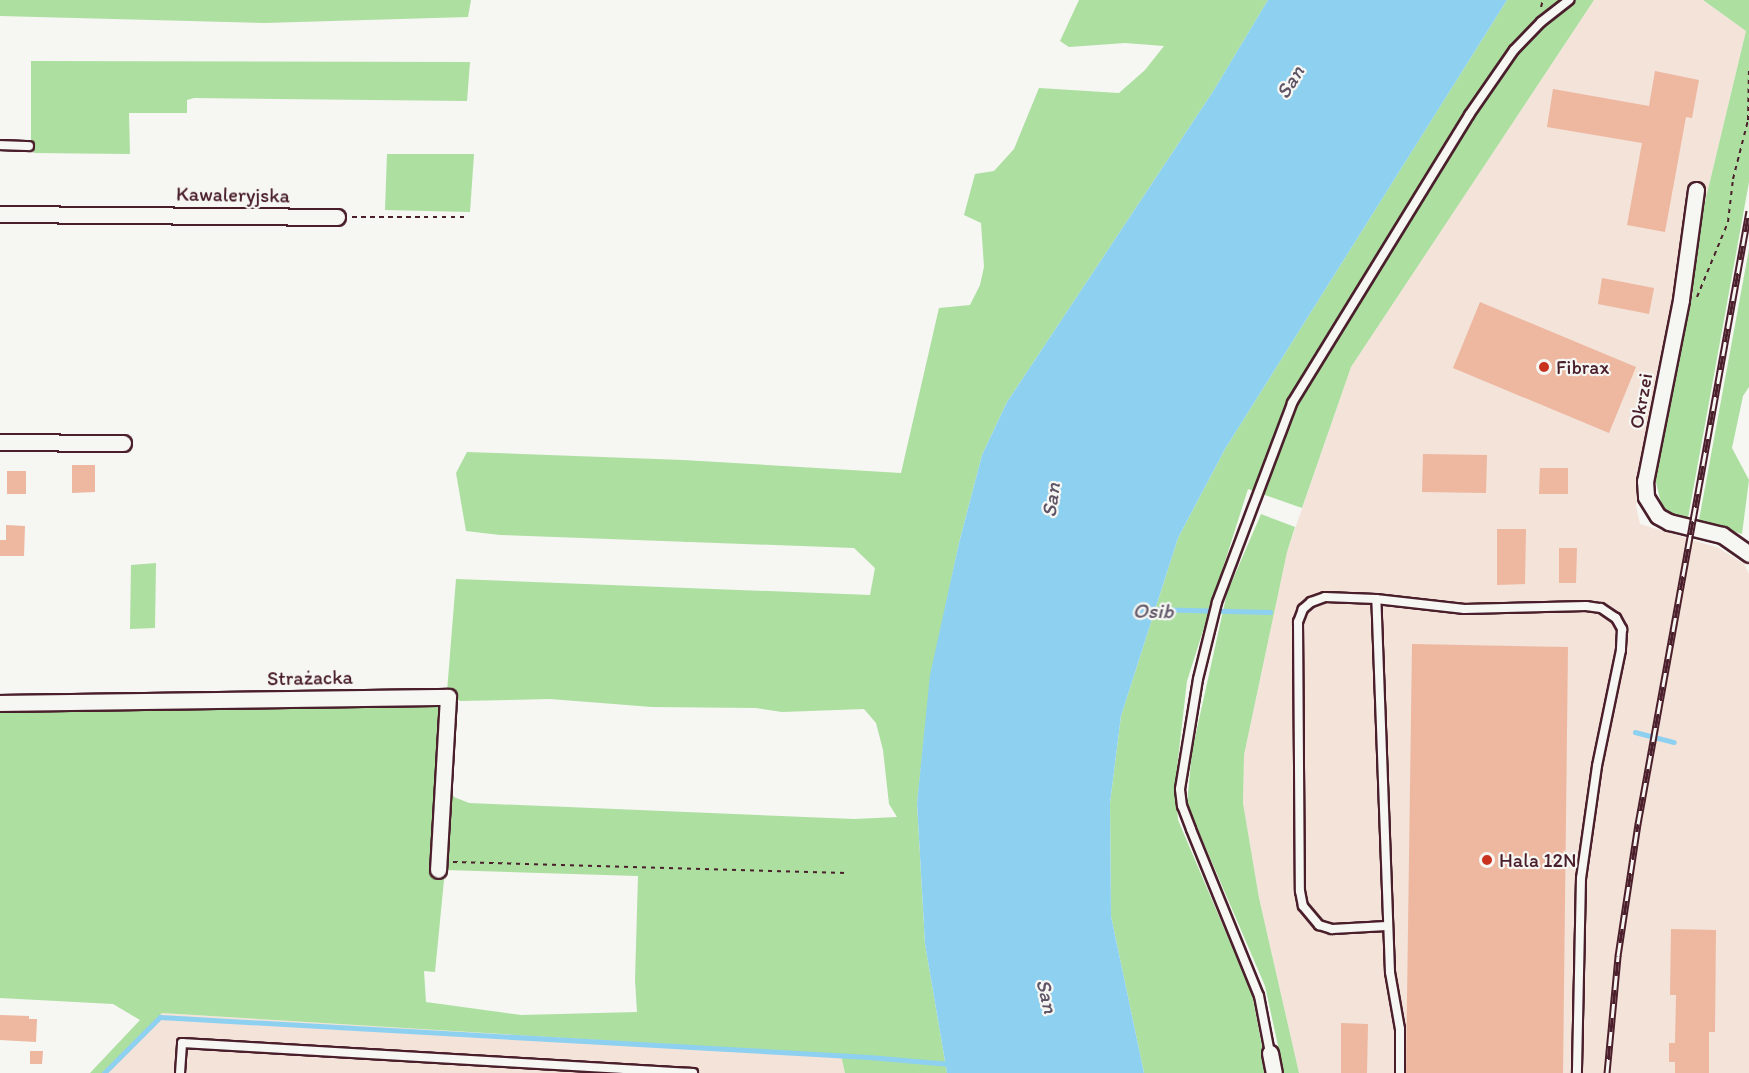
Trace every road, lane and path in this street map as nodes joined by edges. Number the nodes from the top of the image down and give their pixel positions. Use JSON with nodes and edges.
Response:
{"nodes":[{"id":1,"x":1569,"y":0,"type":"edge"},
{"id":2,"x":1749,"y":68,"type":"edge"},
{"id":3,"x":0,"y":145,"type":"edge"},
{"id":4,"x":29,"y":146,"type":"dead end"},
{"id":5,"x":1696,"y":190,"type":"dead end"},
{"id":6,"x":0,"y":214,"type":"edge"},
{"id":7,"x":337,"y":217,"type":"joint"},
{"id":8,"x":465,"y":217,"type":"dead end"},
{"id":9,"x":1696,"y":300,"type":"dead end"},
{"id":10,"x":0,"y":442,"type":"edge"},
{"id":11,"x":123,"y":443,"type":"dead end"},
{"id":12,"x":1749,"y":554,"type":"edge"},
{"id":13,"x":1376,"y":599,"type":"junction"},
{"id":14,"x":0,"y":703,"type":"edge"},
{"id":15,"x":438,"y":866,"type":"joint"},
{"id":16,"x":848,"y":873,"type":"dead end"},
{"id":17,"x":1387,"y":926,"type":"junction"},
{"id":18,"x":1270,"y":1053,"type":"joint"},
{"id":19,"x":180,"y":1073,"type":"edge"},
{"id":20,"x":693,"y":1073,"type":"edge"},
{"id":21,"x":1274,"y":1073,"type":"edge"},
{"id":22,"x":1400,"y":1073,"type":"edge"},
{"id":23,"x":1577,"y":1073,"type":"edge"}],
"edges":[{"from":1,"to":18,"type":"lane"},
{"from":2,"to":9,"type":"path"},
{"from":3,"to":4,"type":"lane"},
{"from":5,"to":12,"type":"street","name":"Okrzei"},
{"from":6,"to":7,"type":"street","name":"Kawaleryjska"},
{"from":7,"to":8,"type":"path"},
{"from":10,"to":11,"type":"street"},
{"from":13,"to":17,"type":"lane"},
{"from":13,"to":17,"type":"lane"},
{"from":13,"to":23,"type":"lane"},
{"from":14,"to":15,"type":"street","name":"Strażacka"},
{"from":15,"to":16,"type":"path"},
{"from":17,"to":22,"type":"lane"},
{"from":18,"to":21,"type":"street"},
{"from":19,"to":20,"type":"lane"}]}
